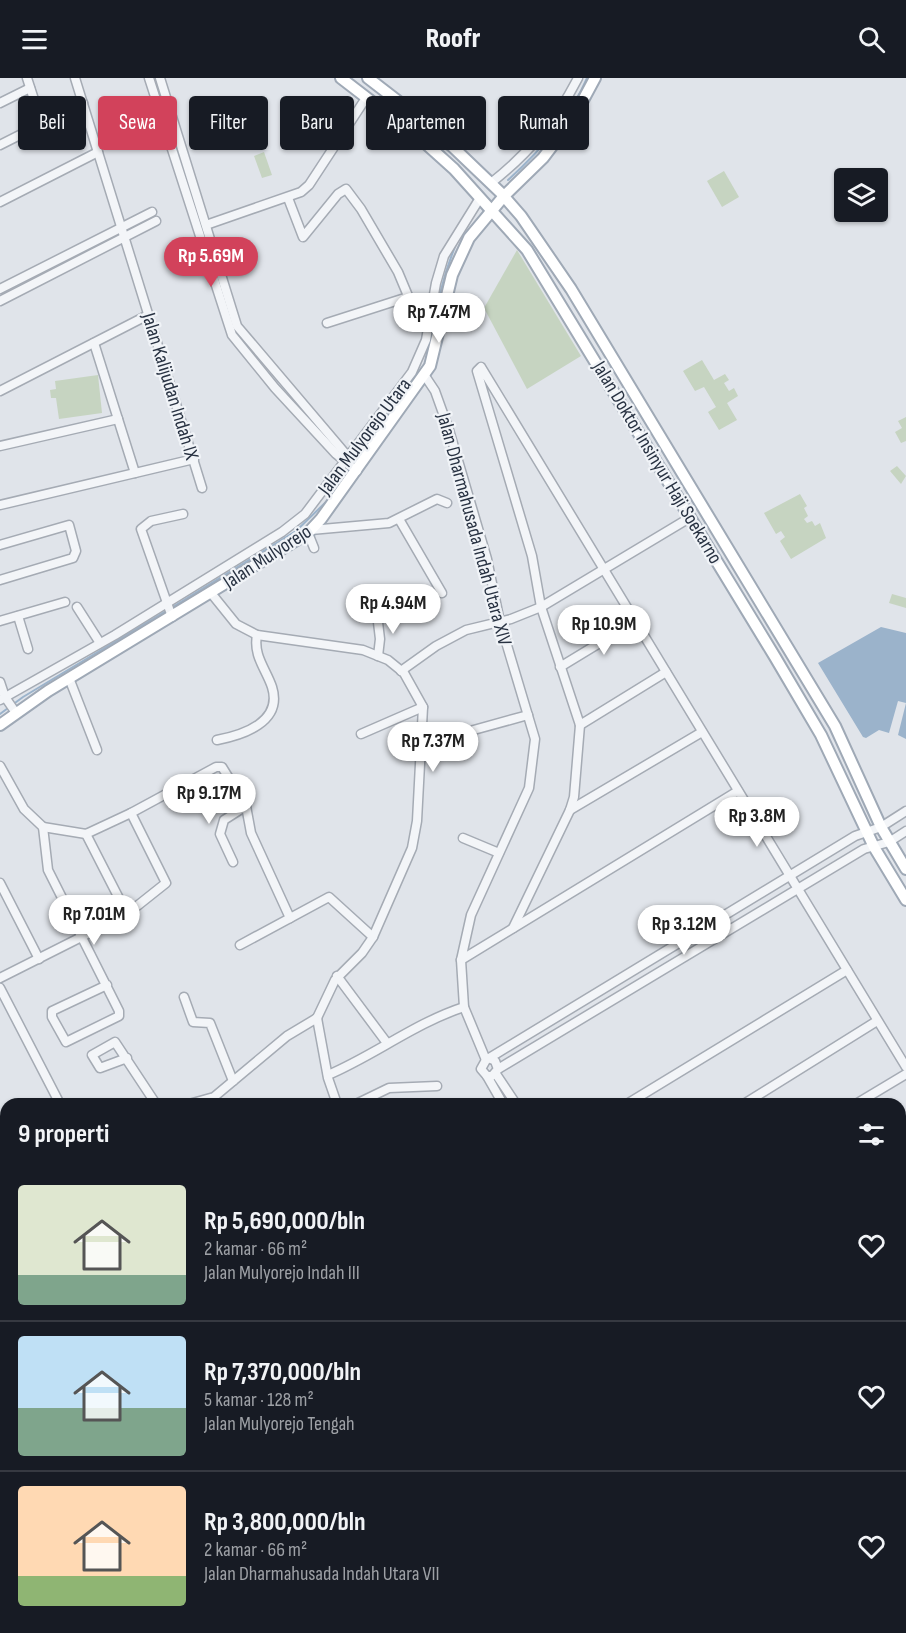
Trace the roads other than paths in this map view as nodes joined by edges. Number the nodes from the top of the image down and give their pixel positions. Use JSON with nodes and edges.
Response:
{"nodes":[{"id":1,"x":27,"y":78,"type":"edge"},
{"id":2,"x":75,"y":78,"type":"edge"},
{"id":3,"x":149,"y":78,"type":"edge"},
{"id":4,"x":160,"y":78,"type":"edge"},
{"id":5,"x":341,"y":78,"type":"edge"},
{"id":6,"x":578,"y":78,"type":"edge"},
{"id":7,"x":595,"y":78,"type":"edge"},
{"id":8,"x":371,"y":79,"type":"edge"},
{"id":9,"x":30,"y":88,"type":"junction"},
{"id":10,"x":384,"y":91,"type":"junction"},
{"id":11,"x":33,"y":96,"type":"edge"},
{"id":12,"x":80,"y":96,"type":"edge"},
{"id":13,"x":384,"y":96,"type":"edge"},
{"id":14,"x":391,"y":96,"type":"edge"},
{"id":15,"x":575,"y":96,"type":"edge"},
{"id":16,"x":579,"y":96,"type":"edge"},
{"id":17,"x":366,"y":98,"type":"edge"},
{"id":18,"x":0,"y":103,"type":"edge"},
{"id":19,"x":366,"y":107,"type":"edge"},
{"id":20,"x":86,"y":116,"type":"edge"},
{"id":21,"x":18,"y":136,"type":"edge"},
{"id":22,"x":0,"y":145,"type":"edge"},
{"id":23,"x":431,"y":150,"type":"edge"},
{"id":24,"x":456,"y":150,"type":"edge"},
{"id":25,"x":534,"y":150,"type":"edge"},
{"id":26,"x":547,"y":150,"type":"edge"},
{"id":27,"x":98,"y":153,"type":"junction"},
{"id":28,"x":521,"y":169,"type":"junction"},
{"id":29,"x":497,"y":189,"type":"junction"},
{"id":30,"x":288,"y":198,"type":"junction"},
{"id":31,"x":0,"y":202,"type":"edge"},
{"id":32,"x":486,"y":204,"type":"junction"},
{"id":33,"x":206,"y":225,"type":"junction"},
{"id":34,"x":121,"y":227,"type":"junction"},
{"id":35,"x":477,"y":227,"type":"junction"},
{"id":36,"x":509,"y":227,"type":"junction"},
{"id":37,"x":124,"y":237,"type":"junction"},
{"id":38,"x":444,"y":279,"type":"junction"},
{"id":39,"x":0,"y":289,"type":"edge"},
{"id":40,"x":408,"y":297,"type":"junction"},
{"id":41,"x":0,"y":301,"type":"edge"},
{"id":42,"x":148,"y":315,"type":"junction"},
{"id":43,"x":436,"y":317,"type":"junction"},
{"id":44,"x":327,"y":324,"type":"dead end"},
{"id":45,"x":94,"y":343,"type":"junction"},
{"id":46,"x":425,"y":376,"type":"junction"},
{"id":47,"x":282,"y":381,"type":"junction"},
{"id":48,"x":275,"y":388,"type":"junction"},
{"id":49,"x":0,"y":391,"type":"edge"},
{"id":50,"x":118,"y":419,"type":"junction"},
{"id":51,"x":0,"y":446,"type":"edge"},
{"id":52,"x":194,"y":459,"type":"junction"},
{"id":53,"x":352,"y":464,"type":"junction"},
{"id":54,"x":135,"y":473,"type":"junction"},
{"id":55,"x":202,"y":488,"type":"dead end"},
{"id":56,"x":447,"y":503,"type":"dead end"},
{"id":57,"x":0,"y":505,"type":"edge"},
{"id":58,"x":183,"y":514,"type":"dead end"},
{"id":59,"x":691,"y":517,"type":"junction"},
{"id":60,"x":399,"y":519,"type":"junction"},
{"id":61,"x":310,"y":531,"type":"junction"},
{"id":62,"x":0,"y":545,"type":"edge"},
{"id":63,"x":314,"y":548,"type":"dead end"},
{"id":64,"x":262,"y":553,"type":"junction"},
{"id":65,"x":604,"y":571,"type":"junction"},
{"id":66,"x":0,"y":580,"type":"edge"},
{"id":67,"x":211,"y":586,"type":"junction"},
{"id":68,"x":442,"y":593,"type":"dead end"},
{"id":69,"x":65,"y":602,"type":"dead end"},
{"id":70,"x":77,"y":607,"type":"dead end"},
{"id":71,"x":541,"y":607,"type":"junction"},
{"id":72,"x":169,"y":610,"type":"junction"},
{"id":73,"x":377,"y":614,"type":"dead end"},
{"id":74,"x":18,"y":616,"type":"junction"},
{"id":75,"x":0,"y":621,"type":"edge"},
{"id":76,"x":500,"y":622,"type":"junction"},
{"id":77,"x":634,"y":622,"type":"junction"},
{"id":78,"x":257,"y":635,"type":"junction"},
{"id":79,"x":28,"y":649,"type":"dead end"},
{"id":80,"x":100,"y":650,"type":"junction"},
{"id":81,"x":378,"y":656,"type":"junction"},
{"id":82,"x":560,"y":667,"type":"junction"},
{"id":83,"x":402,"y":671,"type":"junction"},
{"id":84,"x":666,"y":672,"type":"junction"},
{"id":85,"x":69,"y":678,"type":"junction"},
{"id":86,"x":0,"y":681,"type":"edge"},
{"id":87,"x":4,"y":699,"type":"edge"},
{"id":88,"x":423,"y":707,"type":"junction"},
{"id":89,"x":14,"y":711,"type":"junction"},
{"id":90,"x":528,"y":715,"type":"junction"},
{"id":91,"x":0,"y":725,"type":"edge"},
{"id":92,"x":580,"y":725,"type":"junction"},
{"id":93,"x":471,"y":731,"type":"dead end"},
{"id":94,"x":702,"y":732,"type":"junction"},
{"id":95,"x":361,"y":734,"type":"dead end"},
{"id":96,"x":217,"y":740,"type":"dead end"},
{"id":97,"x":97,"y":750,"type":"dead end"},
{"id":98,"x":0,"y":766,"type":"edge"},
{"id":99,"x":738,"y":791,"type":"junction"},
{"id":100,"x":246,"y":806,"type":"junction"},
{"id":101,"x":570,"y":810,"type":"junction"},
{"id":102,"x":906,"y":811,"type":"edge"},
{"id":103,"x":131,"y":813,"type":"junction"},
{"id":104,"x":881,"y":826,"type":"junction"},
{"id":105,"x":43,"y":827,"type":"junction"},
{"id":106,"x":906,"y":831,"type":"edge"},
{"id":107,"x":867,"y":832,"type":"junction"},
{"id":108,"x":86,"y":834,"type":"junction"},
{"id":109,"x":463,"y":838,"type":"dead end"},
{"id":110,"x":889,"y":842,"type":"junction"},
{"id":111,"x":874,"y":847,"type":"junction"},
{"id":112,"x":499,"y":853,"type":"junction"},
{"id":113,"x":233,"y":862,"type":"dead end"},
{"id":114,"x":906,"y":869,"type":"edge"},
{"id":115,"x":789,"y":876,"type":"junction"},
{"id":116,"x":0,"y":883,"type":"edge"},
{"id":117,"x":798,"y":890,"type":"junction"},
{"id":118,"x":906,"y":900,"type":"edge"},
{"id":119,"x":127,"y":914,"type":"junction"},
{"id":120,"x":290,"y":918,"type":"junction"},
{"id":121,"x":513,"y":928,"type":"junction"},
{"id":122,"x":84,"y":937,"type":"junction"},
{"id":123,"x":373,"y":937,"type":"junction"},
{"id":124,"x":240,"y":945,"type":"dead end"},
{"id":125,"x":39,"y":959,"type":"junction"},
{"id":126,"x":461,"y":960,"type":"junction"},
{"id":127,"x":847,"y":970,"type":"junction"},
{"id":128,"x":337,"y":976,"type":"junction"},
{"id":129,"x":0,"y":978,"type":"edge"},
{"id":130,"x":107,"y":985,"type":"junction"},
{"id":131,"x":0,"y":988,"type":"edge"},
{"id":132,"x":184,"y":997,"type":"dead end"},
{"id":133,"x":464,"y":1007,"type":"junction"},
{"id":134,"x":317,"y":1018,"type":"junction"},
{"id":135,"x":878,"y":1021,"type":"junction"},
{"id":136,"x":387,"y":1043,"type":"junction"},
{"id":137,"x":127,"y":1058,"type":"dead end"},
{"id":138,"x":488,"y":1060,"type":"junction"},
{"id":139,"x":906,"y":1067,"type":"edge"},
{"id":140,"x":497,"y":1072,"type":"junction"},
{"id":141,"x":906,"y":1074,"type":"edge"},
{"id":142,"x":328,"y":1075,"type":"junction"},
{"id":143,"x":487,"y":1076,"type":"junction"},
{"id":144,"x":233,"y":1081,"type":"junction"},
{"id":145,"x":437,"y":1086,"type":"dead end"},
{"id":146,"x":57,"y":1098,"type":"edge"},
{"id":147,"x":152,"y":1098,"type":"edge"},
{"id":148,"x":219,"y":1098,"type":"edge"},
{"id":149,"x":335,"y":1098,"type":"edge"},
{"id":150,"x":368,"y":1098,"type":"edge"},
{"id":151,"x":500,"y":1098,"type":"edge"},
{"id":152,"x":512,"y":1098,"type":"edge"},
{"id":153,"x":637,"y":1098,"type":"edge"},
{"id":154,"x":754,"y":1098,"type":"edge"},
{"id":155,"x":866,"y":1098,"type":"edge"}],
"edges":[{"from":1,"to":9,"type":"street"},
{"from":2,"to":12,"type":"street","name":"Jalan Kalijudan Indah IX"},
{"from":3,"to":48,"type":"street"},
{"from":4,"to":33,"type":"street"},
{"from":5,"to":17,"type":"main road","name":"Jalan Doktor Insinyur Haji Soekarno"},
{"from":6,"to":15,"type":"street"},
{"from":7,"to":16,"type":"main road","name":"Jalan Mulyorejo"},
{"from":8,"to":10,"type":"main road","name":"Jalan Doktor Insinyur Haji Soekarno"},
{"from":9,"to":11,"type":"street"},
{"from":9,"to":18,"type":"street"},
{"from":10,"to":13,"type":"main road"},
{"from":10,"to":14,"type":"main road","name":"Jalan Doktor Insinyur Haji Soekarno"},
{"from":19,"to":30,"type":"street"},
{"from":20,"to":27,"type":"street","name":"Jalan Kalijudan Indah IX"},
{"from":21,"to":22,"type":"street"},
{"from":23,"to":32,"type":"main road","name":"Jalan Doktor Insinyur Haji Soekarno"},
{"from":24,"to":29,"type":"main road","name":"Jalan Doktor Insinyur Haji Soekarno"},
{"from":25,"to":28,"type":"street"},
{"from":26,"to":28,"type":"main road","name":"Jalan Mulyorejo"},
{"from":27,"to":31,"type":"street"},
{"from":27,"to":34,"type":"street","name":"Jalan Kalijudan Indah IX"},
{"from":28,"to":29,"type":"main road","name":"Jalan Mulyorejo"},
{"from":28,"to":29,"type":"street"},
{"from":29,"to":32,"type":"main road","name":"Jalan Mulyorejo"},
{"from":29,"to":104,"type":"main road","name":"Jalan Doktor Insinyur Haji Soekarno"},
{"from":30,"to":33,"type":"street"},
{"from":30,"to":40,"type":"street"},
{"from":32,"to":35,"type":"main road","name":"Jalan Mulyorejo"},
{"from":32,"to":36,"type":"main road","name":"Jalan Doktor Insinyur Haji Soekarno"},
{"from":32,"to":38,"type":"street"},
{"from":33,"to":47,"type":"street"},
{"from":34,"to":37,"type":"street","name":"Jalan Kalijudan Indah IX"},
{"from":34,"to":37,"type":"street"},
{"from":34,"to":39,"type":"street"},
{"from":35,"to":36,"type":"main road"},
{"from":35,"to":38,"type":"main road","name":"Jalan Mulyorejo"},
{"from":36,"to":59,"type":"main road","name":"Jalan Doktor Insinyur Haji Soekarno"},
{"from":37,"to":41,"type":"street"},
{"from":37,"to":42,"type":"street","name":"Jalan Kalijudan Indah IX"},
{"from":38,"to":43,"type":"main road","name":"Jalan Mulyorejo"},
{"from":40,"to":43,"type":"street"},
{"from":40,"to":44,"type":"street"},
{"from":42,"to":45,"type":"street"},
{"from":42,"to":52,"type":"street","name":"Jalan Kalijudan Indah IX"},
{"from":43,"to":46,"type":"main road","name":"Jalan Mulyorejo"},
{"from":43,"to":53,"type":"street","name":"Jalan Mulyorejo Utara"},
{"from":45,"to":49,"type":"street"},
{"from":45,"to":50,"type":"street"},
{"from":46,"to":53,"type":"main road","name":"Jalan Mulyorejo"},
{"from":46,"to":76,"type":"street","name":"Jalan Dharmahusada Indah Utara XIV"},
{"from":47,"to":48,"type":"street"},
{"from":47,"to":53,"type":"street"},
{"from":48,"to":53,"type":"street"},
{"from":50,"to":51,"type":"street"},
{"from":50,"to":54,"type":"street"},
{"from":52,"to":54,"type":"street"},
{"from":52,"to":55,"type":"street","name":"Jalan Kalijudan Indah IX"},
{"from":53,"to":61,"type":"main road","name":"Jalan Mulyorejo"},
{"from":53,"to":64,"type":"street","name":"Jalan Mulyorejo Utara"},
{"from":54,"to":57,"type":"street"},
{"from":56,"to":60,"type":"street"},
{"from":58,"to":72,"type":"street"},
{"from":59,"to":65,"type":"street"},
{"from":59,"to":107,"type":"main road","name":"Jalan Doktor Insinyur Haji Soekarno"},
{"from":60,"to":61,"type":"street"},
{"from":60,"to":68,"type":"street"},
{"from":61,"to":63,"type":"street"},
{"from":61,"to":64,"type":"main road","name":"Jalan Mulyorejo"},
{"from":62,"to":66,"type":"street"},
{"from":64,"to":67,"type":"main road","name":"Jalan Mulyorejo"},
{"from":65,"to":71,"type":"street"},
{"from":65,"to":71,"type":"street"},
{"from":65,"to":77,"type":"street"},
{"from":67,"to":72,"type":"main road","name":"Jalan Mulyorejo"},
{"from":67,"to":78,"type":"street"},
{"from":69,"to":74,"type":"street"},
{"from":70,"to":80,"type":"street"},
{"from":71,"to":76,"type":"street"},
{"from":71,"to":82,"type":"street"},
{"from":72,"to":80,"type":"main road","name":"Jalan Mulyorejo"},
{"from":73,"to":81,"type":"street"},
{"from":74,"to":75,"type":"street"},
{"from":74,"to":79,"type":"street"},
{"from":76,"to":83,"type":"street"},
{"from":76,"to":90,"type":"street","name":"Jalan Dharmahusada Indah Utara XIV"},
{"from":77,"to":82,"type":"street"},
{"from":77,"to":84,"type":"street"},
{"from":78,"to":81,"type":"street"},
{"from":78,"to":96,"type":"street"},
{"from":80,"to":85,"type":"main road","name":"Jalan Mulyorejo"},
{"from":80,"to":87,"type":"street"},
{"from":81,"to":83,"type":"street"},
{"from":82,"to":92,"type":"street"},
{"from":83,"to":88,"type":"street"},
{"from":84,"to":92,"type":"street"},
{"from":84,"to":94,"type":"street"},
{"from":85,"to":89,"type":"main road","name":"Jalan Mulyorejo"},
{"from":85,"to":97,"type":"street"},
{"from":86,"to":87,"type":"street"},
{"from":87,"to":89,"type":"street"},
{"from":88,"to":95,"type":"street"},
{"from":88,"to":123,"type":"street"},
{"from":89,"to":91,"type":"main road","name":"Jalan Mulyorejo"},
{"from":90,"to":93,"type":"street"},
{"from":90,"to":112,"type":"street","name":"Jalan Dharmahusada Indah Utara XIV"},
{"from":92,"to":101,"type":"street"},
{"from":94,"to":99,"type":"street"},
{"from":94,"to":101,"type":"street"},
{"from":98,"to":105,"type":"street"},
{"from":99,"to":115,"type":"street"},
{"from":99,"to":121,"type":"street"},
{"from":100,"to":103,"type":"street"},
{"from":100,"to":113,"type":"street"},
{"from":100,"to":120,"type":"street"},
{"from":101,"to":121,"type":"street"},
{"from":102,"to":104,"type":"street"},
{"from":103,"to":108,"type":"street"},
{"from":103,"to":119,"type":"street"},
{"from":104,"to":107,"type":"street"},
{"from":104,"to":110,"type":"main road","name":"Jalan Doktor Insinyur Haji Soekarno"},
{"from":105,"to":108,"type":"street"},
{"from":105,"to":122,"type":"street"},
{"from":106,"to":110,"type":"street"},
{"from":107,"to":111,"type":"main road","name":"Jalan Doktor Insinyur Haji Soekarno"},
{"from":107,"to":115,"type":"street"},
{"from":108,"to":119,"type":"street"},
{"from":109,"to":112,"type":"street"},
{"from":110,"to":111,"type":"street"},
{"from":110,"to":114,"type":"main road","name":"Jalan Doktor Insinyur Haji Soekarno"},
{"from":111,"to":117,"type":"street"},
{"from":111,"to":118,"type":"main road","name":"Jalan Doktor Insinyur Haji Soekarno"},
{"from":112,"to":126,"type":"street","name":"Jalan Dharmahusada Indah Utara XIV"},
{"from":115,"to":117,"type":"street"},
{"from":115,"to":138,"type":"street"},
{"from":116,"to":125,"type":"street"},
{"from":117,"to":127,"type":"street"},
{"from":117,"to":140,"type":"street"},
{"from":119,"to":122,"type":"street"},
{"from":120,"to":123,"type":"street"},
{"from":120,"to":124,"type":"street"},
{"from":121,"to":126,"type":"street"},
{"from":122,"to":125,"type":"street"},
{"from":122,"to":130,"type":"street"},
{"from":123,"to":128,"type":"street"},
{"from":125,"to":129,"type":"street"},
{"from":126,"to":133,"type":"street","name":"Jalan Dharmahusada Indah Utara XIV"},
{"from":127,"to":135,"type":"street"},
{"from":127,"to":153,"type":"street"},
{"from":128,"to":134,"type":"street"},
{"from":128,"to":136,"type":"street"},
{"from":130,"to":130,"type":"street"},
{"from":131,"to":146,"type":"street"},
{"from":132,"to":144,"type":"street"},
{"from":133,"to":136,"type":"street"},
{"from":133,"to":138,"type":"street","name":"Jalan Dharmahusada Indah Utara XIV"},
{"from":134,"to":142,"type":"street"},
{"from":134,"to":144,"type":"street"},
{"from":135,"to":139,"type":"street"},
{"from":135,"to":154,"type":"street"},
{"from":136,"to":142,"type":"street"},
{"from":137,"to":147,"type":"street"},
{"from":138,"to":140,"type":"street"},
{"from":138,"to":143,"type":"street"},
{"from":140,"to":143,"type":"street"},
{"from":140,"to":152,"type":"street"},
{"from":141,"to":155,"type":"street"},
{"from":142,"to":149,"type":"street"},
{"from":143,"to":151,"type":"street"},
{"from":144,"to":148,"type":"street"},
{"from":145,"to":150,"type":"street"}]}
